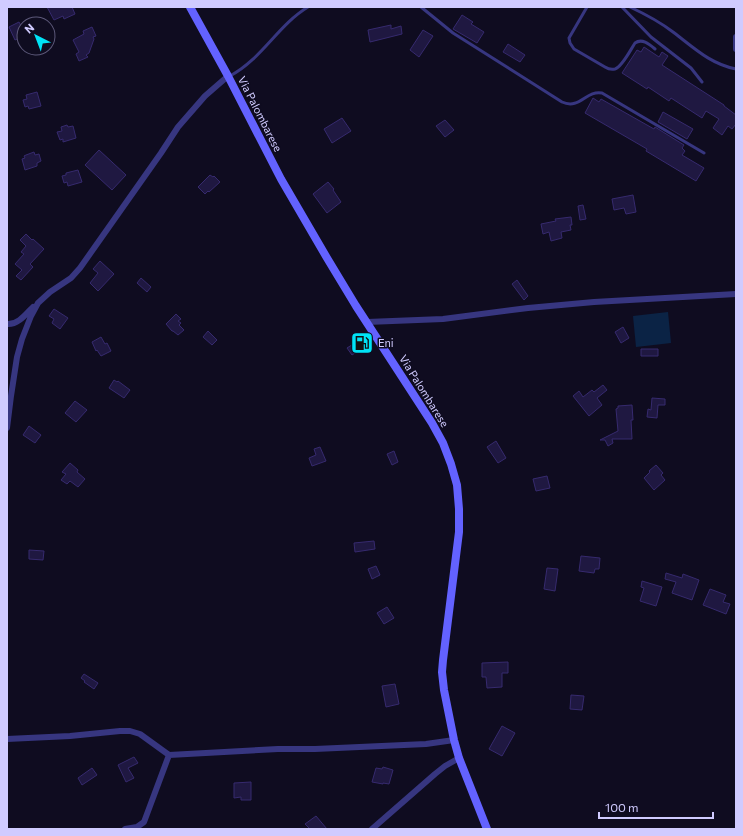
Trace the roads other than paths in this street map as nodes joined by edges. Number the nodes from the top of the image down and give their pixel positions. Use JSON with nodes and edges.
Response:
{"nodes":[{"id":1,"x":190,"y":7,"type":"edge"},
{"id":2,"x":308,"y":7,"type":"edge"},
{"id":3,"x":421,"y":7,"type":"edge"},
{"id":4,"x":587,"y":7,"type":"edge"},
{"id":5,"x":622,"y":7,"type":"edge"},
{"id":6,"x":630,"y":7,"type":"edge"},
{"id":7,"x":736,"y":37,"type":"edge"},
{"id":8,"x":655,"y":49,"type":"dead end"},
{"id":9,"x":736,"y":49,"type":"edge"},
{"id":10,"x":736,"y":69,"type":"edge"},
{"id":11,"x":228,"y":76,"type":"junction"},
{"id":12,"x":702,"y":82,"type":"dead end"},
{"id":13,"x":704,"y":153,"type":"dead end"},
{"id":14,"x":736,"y":294,"type":"edge"},
{"id":15,"x":38,"y":303,"type":"junction"},
{"id":16,"x":367,"y":322,"type":"junction"},
{"id":17,"x":7,"y":324,"type":"edge"},
{"id":18,"x":7,"y":428,"type":"edge"},
{"id":19,"x":7,"y":739,"type":"edge"},
{"id":20,"x":454,"y":740,"type":"junction"},
{"id":21,"x":169,"y":755,"type":"junction"},
{"id":22,"x":458,"y":758,"type":"junction"},
{"id":23,"x":125,"y":829,"type":"edge"},
{"id":24,"x":372,"y":829,"type":"edge"},
{"id":25,"x":487,"y":829,"type":"edge"}],
"edges":[{"from":1,"to":11,"type":"main road","name":"Via Palombarese"},
{"from":2,"to":11,"type":"lane"},
{"from":3,"to":13,"type":"lane"},
{"from":4,"to":8,"type":"lane"},
{"from":5,"to":12,"type":"lane"},
{"from":6,"to":10,"type":"lane"},
{"from":7,"to":9,"type":"street"},
{"from":11,"to":15,"type":"street"},
{"from":11,"to":16,"type":"main road","name":"Via Palombarese"},
{"from":14,"to":16,"type":"street"},
{"from":15,"to":17,"type":"street"},
{"from":15,"to":18,"type":"street"},
{"from":16,"to":20,"type":"main road","name":"Via Palombarese"},
{"from":19,"to":21,"type":"street"},
{"from":20,"to":21,"type":"street"},
{"from":20,"to":22,"type":"main road","name":"Via Palombarese"},
{"from":21,"to":23,"type":"street"},
{"from":22,"to":24,"type":"street"},
{"from":22,"to":25,"type":"main road","name":"Via Palombarese"}]}
